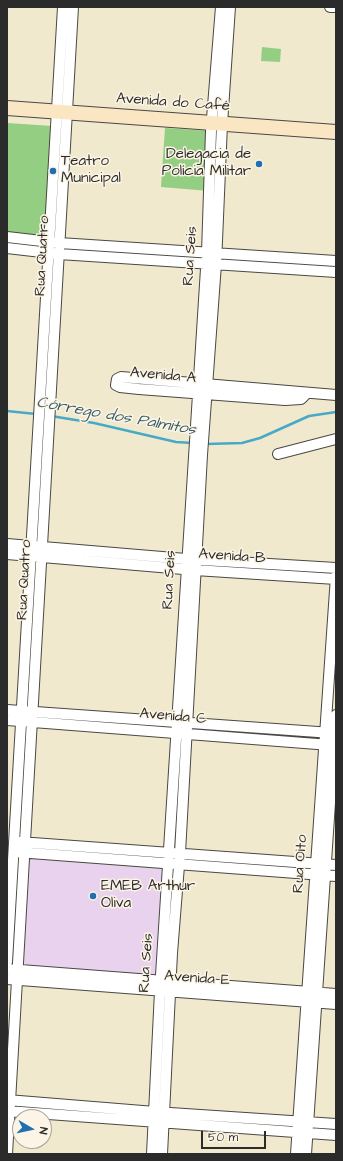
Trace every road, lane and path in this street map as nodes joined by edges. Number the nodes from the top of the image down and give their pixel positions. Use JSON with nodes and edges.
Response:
{"nodes":[{"id":1,"x":63,"y":7,"type":"edge"},
{"id":2,"x":73,"y":7,"type":"edge"},
{"id":3,"x":221,"y":7,"type":"edge"},
{"id":4,"x":230,"y":7,"type":"edge"},
{"id":5,"x":330,"y":7,"type":"edge"},
{"id":6,"x":336,"y":7,"type":"edge"},
{"id":7,"x":7,"y":108,"type":"edge"},
{"id":8,"x":61,"y":116,"type":"junction"},
{"id":9,"x":7,"y":117,"type":"edge"},
{"id":10,"x":217,"y":127,"type":"junction"},
{"id":11,"x":336,"y":132,"type":"edge"},
{"id":12,"x":336,"y":140,"type":"edge"},
{"id":13,"x":7,"y":237,"type":"edge"},
{"id":14,"x":54,"y":242,"type":"junction"},
{"id":15,"x":7,"y":248,"type":"edge"},
{"id":16,"x":134,"y":248,"type":"junction"},
{"id":17,"x":53,"y":253,"type":"junction"},
{"id":18,"x":212,"y":253,"type":"junction"},
{"id":19,"x":133,"y":258,"type":"junction"},
{"id":20,"x":336,"y":262,"type":"edge"},
{"id":21,"x":211,"y":264,"type":"junction"},
{"id":22,"x":336,"y":272,"type":"edge"},
{"id":23,"x":202,"y":383,"type":"junction"},
{"id":24,"x":307,"y":393,"type":"junction"},
{"id":25,"x":201,"y":394,"type":"junction"},
{"id":26,"x":336,"y":395,"type":"edge"},
{"id":27,"x":44,"y":417,"type":"junction"},
{"id":28,"x":336,"y":439,"type":"edge"},
{"id":29,"x":278,"y":454,"type":"dead end"},
{"id":30,"x":7,"y":544,"type":"edge"},
{"id":31,"x":31,"y":550,"type":"junction"},
{"id":32,"x":42,"y":551,"type":"junction"},
{"id":33,"x":7,"y":554,"type":"edge"},
{"id":34,"x":191,"y":564,"type":"junction"},
{"id":35,"x":336,"y":568,"type":"edge"},
{"id":36,"x":336,"y":578,"type":"edge"},
{"id":37,"x":7,"y":710,"type":"edge"},
{"id":38,"x":336,"y":715,"type":"edge"},
{"id":39,"x":21,"y":716,"type":"junction"},
{"id":40,"x":33,"y":717,"type":"junction"},
{"id":41,"x":7,"y":720,"type":"edge"},
{"id":42,"x":80,"y":720,"type":"junction"},
{"id":43,"x":182,"y":721,"type":"junction"},
{"id":44,"x":181,"y":733,"type":"junction"},
{"id":45,"x":332,"y":733,"type":"edge"},
{"id":46,"x":332,"y":745,"type":"edge"},
{"id":47,"x":10,"y":841,"type":"edge"},
{"id":48,"x":25,"y":842,"type":"junction"},
{"id":49,"x":10,"y":852,"type":"edge"},
{"id":50,"x":24,"y":853,"type":"junction"},
{"id":51,"x":174,"y":858,"type":"junction"},
{"id":52,"x":324,"y":868,"type":"edge"},
{"id":53,"x":336,"y":876,"type":"edge"},
{"id":54,"x":7,"y":962,"type":"edge"},
{"id":55,"x":12,"y":975,"type":"edge"},
{"id":56,"x":166,"y":981,"type":"junction"},
{"id":57,"x":165,"y":991,"type":"junction"},
{"id":58,"x":336,"y":994,"type":"edge"},
{"id":59,"x":312,"y":997,"type":"junction"},
{"id":60,"x":336,"y":1004,"type":"edge"},
{"id":61,"x":9,"y":1100,"type":"edge"},
{"id":62,"x":8,"y":1111,"type":"edge"},
{"id":63,"x":159,"y":1118,"type":"junction"},
{"id":64,"x":304,"y":1122,"type":"junction"},
{"id":65,"x":336,"y":1124,"type":"edge"},
{"id":66,"x":303,"y":1133,"type":"junction"},
{"id":67,"x":336,"y":1135,"type":"edge"},
{"id":68,"x":7,"y":1154,"type":"edge"},
{"id":69,"x":152,"y":1154,"type":"edge"},
{"id":70,"x":162,"y":1154,"type":"edge"},
{"id":71,"x":296,"y":1154,"type":"edge"},
{"id":72,"x":306,"y":1154,"type":"edge"}],
"edges":[{"from":1,"to":8,"type":"street","name":"Rua Quatro"},
{"from":2,"to":8,"type":"street","name":"Rua Quatro"},
{"from":3,"to":10,"type":"street","name":"Rua Seis"},
{"from":4,"to":10,"type":"street","name":"Rua Seis"},
{"from":5,"to":6,"type":"street"},
{"from":7,"to":8,"type":"main road","name":"Avenida do Café"},
{"from":8,"to":9,"type":"main road","name":"Avenida do Café"},
{"from":8,"to":10,"type":"main road","name":"Avenida do Café"},
{"from":8,"to":14,"type":"street","name":"Rua Quatro"},
{"from":10,"to":11,"type":"main road","name":"Avenida do Café"},
{"from":10,"to":12,"type":"main road","name":"Avenida do Café"},
{"from":10,"to":18,"type":"street","name":"Rua Seis"},
{"from":13,"to":14,"type":"street"},
{"from":14,"to":16,"type":"street"},
{"from":14,"to":17,"type":"street","name":"Rua Quatro"},
{"from":15,"to":17,"type":"street"},
{"from":16,"to":18,"type":"street"},
{"from":16,"to":19,"type":"street"},
{"from":17,"to":19,"type":"street"},
{"from":17,"to":27,"type":"street","name":"Rua Quatro"},
{"from":18,"to":20,"type":"street"},
{"from":18,"to":21,"type":"street","name":"Rua Seis"},
{"from":19,"to":21,"type":"street"},
{"from":21,"to":22,"type":"street"},
{"from":21,"to":23,"type":"street","name":"Rua Seis"},
{"from":23,"to":24,"type":"street","name":"Avenida A"},
{"from":23,"to":25,"type":"street","name":"Rua Seis"},
{"from":23,"to":25,"type":"street","name":"Avenida A"},
{"from":24,"to":25,"type":"street","name":"Avenida A"},
{"from":24,"to":26,"type":"street","name":"Avenida A"},
{"from":25,"to":34,"type":"street","name":"Rua Seis"},
{"from":27,"to":31,"type":"street","name":"Rua Quatro"},
{"from":27,"to":32,"type":"street","name":"Rua Quatro"},
{"from":28,"to":29,"type":"street"},
{"from":30,"to":31,"type":"street","name":"Avenida B"},
{"from":31,"to":32,"type":"street","name":"Avenida B"},
{"from":31,"to":33,"type":"street","name":"Avenida B"},
{"from":31,"to":39,"type":"street","name":"Rua Quatro"},
{"from":32,"to":34,"type":"street","name":"Avenida B"},
{"from":32,"to":40,"type":"street","name":"Rua Quatro"},
{"from":34,"to":35,"type":"street","name":"Avenida B"},
{"from":34,"to":36,"type":"street","name":"Avenida B"},
{"from":34,"to":43,"type":"street","name":"Rua Seis"},
{"from":36,"to":45,"type":"street","name":"Rua Oito"},
{"from":37,"to":39,"type":"street","name":"Avenida C"},
{"from":38,"to":45,"type":"street","name":"Rua Oito"},
{"from":39,"to":40,"type":"street","name":"Avenida C"},
{"from":39,"to":41,"type":"street","name":"Avenida C"},
{"from":39,"to":47,"type":"street","name":"Rua Quatro"},
{"from":40,"to":42,"type":"street","name":"Avenida C"},
{"from":40,"to":48,"type":"street","name":"Rua Quatro"},
{"from":42,"to":43,"type":"street","name":"Avenida C"},
{"from":42,"to":44,"type":"street","name":"Avenida C"},
{"from":43,"to":44,"type":"street","name":"Rua Seis"},
{"from":43,"to":45,"type":"street","name":"Avenida C"},
{"from":44,"to":46,"type":"street","name":"Avenida C"},
{"from":44,"to":51,"type":"street","name":"Rua Seis"},
{"from":45,"to":46,"type":"street","name":"Rua Oito"},
{"from":46,"to":52,"type":"street","name":"Rua Oito"},
{"from":47,"to":48,"type":"street"},
{"from":47,"to":49,"type":"street","name":"Rua Quatro"},
{"from":48,"to":50,"type":"street","name":"Rua Quatro"},
{"from":48,"to":51,"type":"street"},
{"from":49,"to":50,"type":"street"},
{"from":49,"to":54,"type":"street","name":"Rua Quatro"},
{"from":50,"to":51,"type":"street"},
{"from":50,"to":55,"type":"street","name":"Rua Quatro"},
{"from":51,"to":52,"type":"street"},
{"from":51,"to":56,"type":"street","name":"Rua Seis"},
{"from":52,"to":53,"type":"street"},
{"from":52,"to":59,"type":"street","name":"Rua Oito"},
{"from":55,"to":56,"type":"street","name":"Avenida E"},
{"from":55,"to":57,"type":"street","name":"Avenida E"},
{"from":55,"to":61,"type":"street","name":"Rua Quatro"},
{"from":56,"to":57,"type":"street","name":"Rua Seis"},
{"from":56,"to":59,"type":"street","name":"Avenida E"},
{"from":57,"to":59,"type":"street","name":"Avenida E"},
{"from":57,"to":63,"type":"street","name":"Rua Seis"},
{"from":58,"to":59,"type":"street","name":"Avenida E"},
{"from":59,"to":60,"type":"street","name":"Avenida E"},
{"from":59,"to":64,"type":"street","name":"Rua Oito"},
{"from":61,"to":62,"type":"street","name":"Rua Quatro"},
{"from":61,"to":63,"type":"street"},
{"from":62,"to":63,"type":"street"},
{"from":62,"to":68,"type":"street","name":"Rua Quatro"},
{"from":63,"to":64,"type":"street"},
{"from":63,"to":66,"type":"street"},
{"from":63,"to":69,"type":"street","name":"Rua Seis"},
{"from":63,"to":70,"type":"street","name":"Rua Seis"},
{"from":64,"to":65,"type":"street"},
{"from":64,"to":66,"type":"street","name":"Rua Oito"},
{"from":66,"to":67,"type":"street"},
{"from":66,"to":71,"type":"street","name":"Rua Oito"},
{"from":66,"to":72,"type":"street","name":"Rua Oito"}]}
